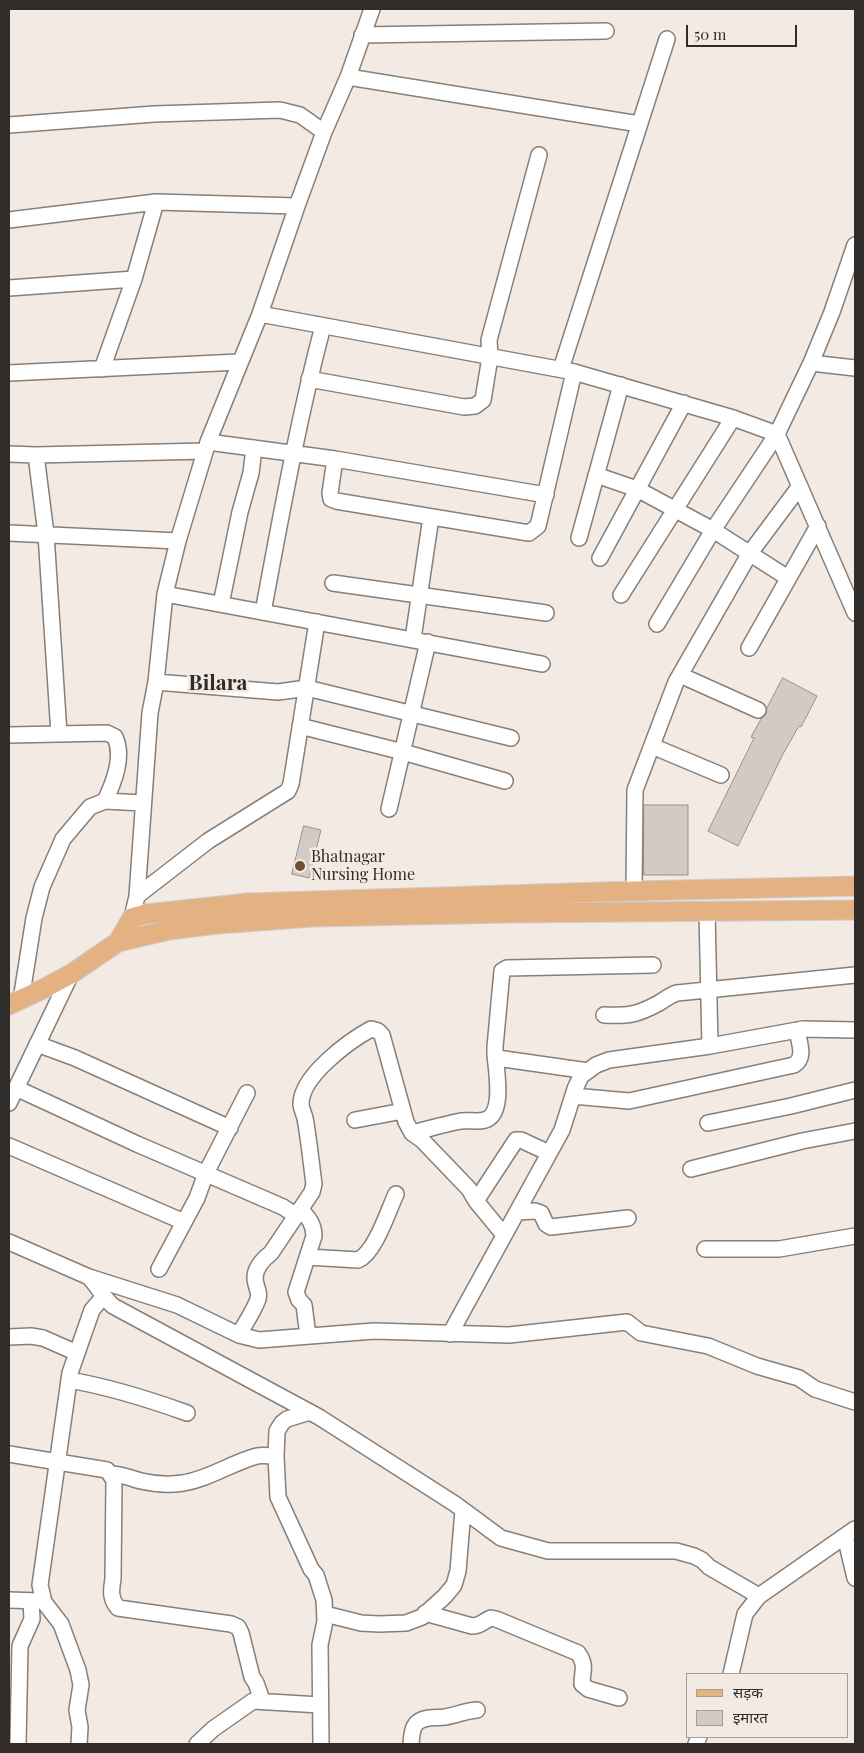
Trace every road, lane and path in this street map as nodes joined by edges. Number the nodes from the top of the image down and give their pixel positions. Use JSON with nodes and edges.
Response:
{"nodes":[{"id":1,"x":372,"y":9,"type":"edge"},
{"id":2,"x":606,"y":31,"type":"dead end"},
{"id":3,"x":362,"y":35,"type":"junction"},
{"id":4,"x":667,"y":39,"type":"dead end"},
{"id":5,"x":348,"y":77,"type":"junction"},
{"id":6,"x":639,"y":124,"type":"junction"},
{"id":7,"x":9,"y":125,"type":"edge"},
{"id":8,"x":324,"y":132,"type":"junction"},
{"id":9,"x":539,"y":155,"type":"dead end"},
{"id":10,"x":156,"y":202,"type":"junction"},
{"id":11,"x":297,"y":206,"type":"junction"},
{"id":12,"x":9,"y":220,"type":"edge"},
{"id":13,"x":855,"y":245,"type":"edge"},
{"id":14,"x":134,"y":279,"type":"junction"},
{"id":15,"x":9,"y":288,"type":"edge"},
{"id":16,"x":260,"y":314,"type":"junction"},
{"id":17,"x":323,"y":326,"type":"junction"},
{"id":18,"x":490,"y":357,"type":"junction"},
{"id":19,"x":239,"y":362,"type":"junction"},
{"id":20,"x":811,"y":363,"type":"junction"},
{"id":21,"x":855,"y":368,"type":"edge"},
{"id":22,"x":102,"y":369,"type":"junction"},
{"id":23,"x":568,"y":370,"type":"junction"},
{"id":24,"x":9,"y":373,"type":"edge"},
{"id":25,"x":309,"y":379,"type":"junction"},
{"id":26,"x":621,"y":385,"type":"junction"},
{"id":27,"x":684,"y":404,"type":"junction"},
{"id":28,"x":733,"y":418,"type":"junction"},
{"id":29,"x":777,"y":434,"type":"junction"},
{"id":30,"x":206,"y":446,"type":"junction"},
{"id":31,"x":254,"y":448,"type":"junction"},
{"id":32,"x":293,"y":453,"type":"junction"},
{"id":33,"x":9,"y":454,"type":"edge"},
{"id":34,"x":36,"y":455,"type":"junction"},
{"id":35,"x":335,"y":459,"type":"junction"},
{"id":36,"x":596,"y":475,"type":"junction"},
{"id":37,"x":800,"y":486,"type":"junction"},
{"id":38,"x":637,"y":489,"type":"junction"},
{"id":39,"x":546,"y":495,"type":"junction"},
{"id":40,"x":675,"y":510,"type":"junction"},
{"id":41,"x":431,"y":517,"type":"junction"},
{"id":42,"x":818,"y":526,"type":"junction"},
{"id":43,"x":713,"y":530,"type":"junction"},
{"id":44,"x":9,"y":533,"type":"edge"},
{"id":45,"x":46,"y":534,"type":"junction"},
{"id":46,"x":579,"y":538,"type":"dead end"},
{"id":47,"x":178,"y":542,"type":"junction"},
{"id":48,"x":750,"y":553,"type":"junction"},
{"id":49,"x":600,"y":558,"type":"dead end"},
{"id":50,"x":788,"y":578,"type":"junction"},
{"id":51,"x":333,"y":583,"type":"dead end"},
{"id":52,"x":166,"y":594,"type":"junction"},
{"id":53,"x":420,"y":595,"type":"junction"},
{"id":54,"x":621,"y":595,"type":"dead end"},
{"id":55,"x":220,"y":604,"type":"junction"},
{"id":56,"x":263,"y":612,"type":"junction"},
{"id":57,"x":546,"y":613,"type":"dead end"},
{"id":58,"x":855,"y":613,"type":"edge"},
{"id":59,"x":317,"y":622,"type":"junction"},
{"id":60,"x":658,"y":624,"type":"dead end"},
{"id":61,"x":413,"y":639,"type":"junction"},
{"id":62,"x":428,"y":642,"type":"junction"},
{"id":63,"x":749,"y":648,"type":"dead end"},
{"id":64,"x":542,"y":664,"type":"dead end"},
{"id":65,"x":680,"y":674,"type":"junction"},
{"id":66,"x":156,"y":682,"type":"junction"},
{"id":67,"x":307,"y":688,"type":"junction"},
{"id":68,"x":758,"y":710,"type":"dead end"},
{"id":69,"x":411,"y":714,"type":"junction"},
{"id":70,"x":300,"y":726,"type":"junction"},
{"id":71,"x":59,"y":734,"type":"junction"},
{"id":72,"x":9,"y":735,"type":"edge"},
{"id":73,"x":511,"y":738,"type":"dead end"},
{"id":74,"x":652,"y":746,"type":"junction"},
{"id":75,"x":402,"y":752,"type":"junction"},
{"id":76,"x":721,"y":775,"type":"dead end"},
{"id":77,"x":506,"y":781,"type":"dead end"},
{"id":78,"x":105,"y":800,"type":"junction"},
{"id":79,"x":143,"y":803,"type":"junction"},
{"id":80,"x":389,"y":809,"type":"dead end"},
{"id":81,"x":855,"y":886,"type":"edge"},
{"id":82,"x":634,"y":891,"type":"junction"},
{"id":83,"x":137,"y":896,"type":"junction"},
{"id":84,"x":855,"y":910,"type":"edge"},
{"id":85,"x":707,"y":912,"type":"junction"},
{"id":86,"x":132,"y":918,"type":"junction"},
{"id":87,"x":118,"y":942,"type":"junction"},
{"id":88,"x":653,"y":965,"type":"dead end"},
{"id":89,"x":71,"y":974,"type":"junction"},
{"id":90,"x":855,"y":975,"type":"edge"},
{"id":91,"x":709,"y":990,"type":"junction"},
{"id":92,"x":15,"y":1003,"type":"edge"},
{"id":93,"x":604,"y":1015,"type":"dead end"},
{"id":94,"x":798,"y":1030,"type":"junction"},
{"id":95,"x":855,"y":1030,"type":"edge"},
{"id":96,"x":37,"y":1044,"type":"junction"},
{"id":97,"x":710,"y":1046,"type":"junction"},
{"id":98,"x":495,"y":1054,"type":"junction"},
{"id":99,"x":588,"y":1071,"type":"junction"},
{"id":100,"x":16,"y":1088,"type":"junction"},
{"id":101,"x":855,"y":1090,"type":"edge"},
{"id":102,"x":248,"y":1093,"type":"dead end"},
{"id":103,"x":573,"y":1096,"type":"junction"},
{"id":104,"x":9,"y":1103,"type":"edge"},
{"id":105,"x":403,"y":1111,"type":"junction"},
{"id":106,"x":356,"y":1120,"type":"dead end"},
{"id":107,"x":708,"y":1123,"type":"dead end"},
{"id":108,"x":230,"y":1128,"type":"junction"},
{"id":109,"x":855,"y":1130,"type":"edge"},
{"id":110,"x":412,"y":1133,"type":"junction"},
{"id":111,"x":9,"y":1146,"type":"edge"},
{"id":112,"x":549,"y":1153,"type":"junction"},
{"id":113,"x":691,"y":1169,"type":"dead end"},
{"id":114,"x":206,"y":1173,"type":"junction"},
{"id":115,"x":396,"y":1194,"type":"dead end"},
{"id":116,"x":476,"y":1201,"type":"junction"},
{"id":117,"x":298,"y":1212,"type":"junction"},
{"id":118,"x":517,"y":1212,"type":"junction"},
{"id":119,"x":628,"y":1218,"type":"dead end"},
{"id":120,"x":184,"y":1222,"type":"junction"},
{"id":121,"x":504,"y":1235,"type":"junction"},
{"id":122,"x":855,"y":1236,"type":"edge"},
{"id":123,"x":9,"y":1242,"type":"edge"},
{"id":124,"x":705,"y":1249,"type":"dead end"},
{"id":125,"x":308,"y":1257,"type":"junction"},
{"id":126,"x":159,"y":1269,"type":"dead end"},
{"id":127,"x":89,"y":1277,"type":"junction"},
{"id":128,"x":103,"y":1296,"type":"junction"},
{"id":129,"x":450,"y":1334,"type":"junction"},
{"id":130,"x":239,"y":1335,"type":"junction"},
{"id":131,"x":308,"y":1336,"type":"junction"},
{"id":132,"x":9,"y":1337,"type":"edge"},
{"id":133,"x":77,"y":1353,"type":"junction"},
{"id":134,"x":69,"y":1380,"type":"junction"},
{"id":135,"x":855,"y":1402,"type":"edge"},
{"id":136,"x":310,"y":1412,"type":"junction"},
{"id":137,"x":188,"y":1413,"type":"dead end"},
{"id":138,"x":9,"y":1454,"type":"edge"},
{"id":139,"x":276,"y":1456,"type":"junction"},
{"id":140,"x":57,"y":1463,"type":"junction"},
{"id":141,"x":110,"y":1474,"type":"junction"},
{"id":142,"x":463,"y":1510,"type":"junction"},
{"id":143,"x":850,"y":1532,"type":"edge"},
{"id":144,"x":855,"y":1578,"type":"edge"},
{"id":145,"x":759,"y":1596,"type":"junction"},
{"id":146,"x":9,"y":1600,"type":"edge"},
{"id":147,"x":38,"y":1601,"type":"junction"},
{"id":148,"x":425,"y":1613,"type":"junction"},
{"id":149,"x":325,"y":1614,"type":"junction"},
{"id":150,"x":732,"y":1673,"type":"edge"},
{"id":151,"x":619,"y":1698,"type":"dead end"},
{"id":152,"x":262,"y":1700,"type":"junction"},
{"id":153,"x":320,"y":1705,"type":"junction"},
{"id":154,"x":477,"y":1710,"type":"dead end"},
{"id":155,"x":18,"y":1744,"type":"edge"},
{"id":156,"x":80,"y":1744,"type":"edge"},
{"id":157,"x":197,"y":1744,"type":"edge"},
{"id":158,"x":321,"y":1744,"type":"edge"},
{"id":159,"x":411,"y":1744,"type":"edge"}],
"edges":[{"from":1,"to":3,"type":"street"},
{"from":2,"to":3,"type":"street"},
{"from":3,"to":5,"type":"street"},
{"from":4,"to":6,"type":"street"},
{"from":5,"to":6,"type":"street"},
{"from":5,"to":8,"type":"street"},
{"from":6,"to":23,"type":"street"},
{"from":7,"to":8,"type":"street"},
{"from":8,"to":11,"type":"street"},
{"from":9,"to":18,"type":"street"},
{"from":10,"to":11,"type":"street"},
{"from":10,"to":12,"type":"street"},
{"from":10,"to":14,"type":"street"},
{"from":11,"to":16,"type":"street"},
{"from":13,"to":20,"type":"street"},
{"from":14,"to":15,"type":"street"},
{"from":14,"to":22,"type":"street"},
{"from":16,"to":17,"type":"street"},
{"from":16,"to":19,"type":"street"},
{"from":17,"to":18,"type":"street"},
{"from":17,"to":25,"type":"street"},
{"from":18,"to":23,"type":"street"},
{"from":18,"to":25,"type":"street"},
{"from":19,"to":22,"type":"street"},
{"from":19,"to":30,"type":"street"},
{"from":20,"to":21,"type":"street"},
{"from":20,"to":29,"type":"street"},
{"from":22,"to":24,"type":"street"},
{"from":23,"to":26,"type":"street"},
{"from":23,"to":39,"type":"street"},
{"from":25,"to":32,"type":"street"},
{"from":26,"to":27,"type":"street"},
{"from":26,"to":36,"type":"street"},
{"from":27,"to":28,"type":"street"},
{"from":27,"to":38,"type":"street"},
{"from":28,"to":29,"type":"street"},
{"from":28,"to":40,"type":"street"},
{"from":29,"to":37,"type":"street"},
{"from":29,"to":43,"type":"street"},
{"from":30,"to":31,"type":"street"},
{"from":30,"to":34,"type":"street"},
{"from":30,"to":47,"type":"street"},
{"from":31,"to":32,"type":"street"},
{"from":31,"to":55,"type":"street"},
{"from":32,"to":35,"type":"street"},
{"from":32,"to":56,"type":"street"},
{"from":33,"to":34,"type":"street"},
{"from":34,"to":45,"type":"street"},
{"from":35,"to":39,"type":"street"},
{"from":35,"to":41,"type":"street"},
{"from":36,"to":38,"type":"street"},
{"from":36,"to":46,"type":"street"},
{"from":37,"to":42,"type":"street"},
{"from":37,"to":48,"type":"street"},
{"from":38,"to":40,"type":"street"},
{"from":38,"to":49,"type":"street"},
{"from":39,"to":41,"type":"street"},
{"from":40,"to":43,"type":"street"},
{"from":40,"to":54,"type":"street"},
{"from":41,"to":53,"type":"street"},
{"from":42,"to":50,"type":"street"},
{"from":42,"to":58,"type":"street"},
{"from":43,"to":48,"type":"street"},
{"from":43,"to":60,"type":"street"},
{"from":44,"to":45,"type":"street"},
{"from":45,"to":47,"type":"street"},
{"from":45,"to":71,"type":"street"},
{"from":47,"to":52,"type":"street"},
{"from":48,"to":50,"type":"street"},
{"from":48,"to":65,"type":"street"},
{"from":50,"to":63,"type":"street"},
{"from":51,"to":53,"type":"street"},
{"from":52,"to":55,"type":"street"},
{"from":52,"to":66,"type":"street"},
{"from":53,"to":57,"type":"street"},
{"from":53,"to":61,"type":"street"},
{"from":55,"to":56,"type":"street"},
{"from":56,"to":59,"type":"street"},
{"from":59,"to":61,"type":"street"},
{"from":59,"to":67,"type":"street"},
{"from":61,"to":62,"type":"street"},
{"from":62,"to":64,"type":"street"},
{"from":62,"to":69,"type":"street"},
{"from":65,"to":68,"type":"street"},
{"from":65,"to":74,"type":"street"},
{"from":66,"to":67,"type":"street"},
{"from":66,"to":79,"type":"street"},
{"from":67,"to":69,"type":"street"},
{"from":67,"to":70,"type":"street"},
{"from":69,"to":73,"type":"street"},
{"from":69,"to":75,"type":"street"},
{"from":70,"to":75,"type":"street"},
{"from":70,"to":83,"type":"street"},
{"from":71,"to":72,"type":"street"},
{"from":71,"to":78,"type":"street"},
{"from":74,"to":76,"type":"street"},
{"from":74,"to":82,"type":"street"},
{"from":75,"to":77,"type":"street"},
{"from":75,"to":80,"type":"street"},
{"from":78,"to":79,"type":"street"},
{"from":78,"to":92,"type":"street"},
{"from":79,"to":83,"type":"street"},
{"from":81,"to":82,"type":"main road"},
{"from":82,"to":86,"type":"main road"},
{"from":83,"to":86,"type":"street"},
{"from":84,"to":85,"type":"main road"},
{"from":85,"to":87,"type":"main road"},
{"from":85,"to":91,"type":"street"},
{"from":86,"to":87,"type":"main road"},
{"from":87,"to":89,"type":"main road"},
{"from":88,"to":98,"type":"street"},
{"from":89,"to":92,"type":"main road"},
{"from":89,"to":96,"type":"street"},
{"from":90,"to":91,"type":"street"},
{"from":91,"to":93,"type":"street"},
{"from":91,"to":97,"type":"street"},
{"from":94,"to":95,"type":"street"},
{"from":94,"to":97,"type":"street"},
{"from":94,"to":103,"type":"street"},
{"from":96,"to":100,"type":"street"},
{"from":96,"to":108,"type":"street"},
{"from":97,"to":99,"type":"street"},
{"from":98,"to":99,"type":"street"},
{"from":98,"to":110,"type":"street"},
{"from":99,"to":103,"type":"street"},
{"from":100,"to":104,"type":"street"},
{"from":100,"to":114,"type":"street"},
{"from":101,"to":107,"type":"street"},
{"from":102,"to":108,"type":"street"},
{"from":103,"to":112,"type":"street"},
{"from":105,"to":106,"type":"street"},
{"from":105,"to":110,"type":"street"},
{"from":105,"to":117,"type":"street"},
{"from":108,"to":114,"type":"street"},
{"from":109,"to":113,"type":"street"},
{"from":110,"to":116,"type":"street"},
{"from":111,"to":120,"type":"street"},
{"from":112,"to":116,"type":"street"},
{"from":112,"to":118,"type":"street"},
{"from":114,"to":117,"type":"street"},
{"from":114,"to":120,"type":"street"},
{"from":115,"to":125,"type":"street"},
{"from":116,"to":121,"type":"street"},
{"from":117,"to":125,"type":"street"},
{"from":117,"to":130,"type":"street"},
{"from":118,"to":119,"type":"street"},
{"from":118,"to":121,"type":"street"},
{"from":120,"to":126,"type":"street"},
{"from":121,"to":129,"type":"street"},
{"from":122,"to":124,"type":"street"},
{"from":123,"to":127,"type":"street"},
{"from":125,"to":131,"type":"street"},
{"from":127,"to":128,"type":"street"},
{"from":127,"to":130,"type":"street"},
{"from":128,"to":133,"type":"street"},
{"from":128,"to":136,"type":"street"},
{"from":129,"to":131,"type":"street"},
{"from":129,"to":135,"type":"street"},
{"from":130,"to":131,"type":"street"},
{"from":132,"to":133,"type":"street"},
{"from":133,"to":134,"type":"street"},
{"from":134,"to":137,"type":"street"},
{"from":134,"to":140,"type":"street"},
{"from":136,"to":139,"type":"street"},
{"from":136,"to":142,"type":"street"},
{"from":138,"to":140,"type":"street"},
{"from":139,"to":141,"type":"street"},
{"from":139,"to":149,"type":"street"},
{"from":140,"to":141,"type":"street"},
{"from":140,"to":147,"type":"street"},
{"from":141,"to":152,"type":"street"},
{"from":142,"to":145,"type":"street"},
{"from":142,"to":148,"type":"street"},
{"from":143,"to":144,"type":"street"},
{"from":143,"to":145,"type":"street"},
{"from":145,"to":150,"type":"street"},
{"from":146,"to":147,"type":"street"},
{"from":147,"to":155,"type":"street"},
{"from":147,"to":156,"type":"street"},
{"from":148,"to":149,"type":"street"},
{"from":148,"to":151,"type":"street"},
{"from":149,"to":153,"type":"street"},
{"from":152,"to":153,"type":"street"},
{"from":152,"to":157,"type":"street"},
{"from":153,"to":158,"type":"street"},
{"from":154,"to":159,"type":"street"}]}
